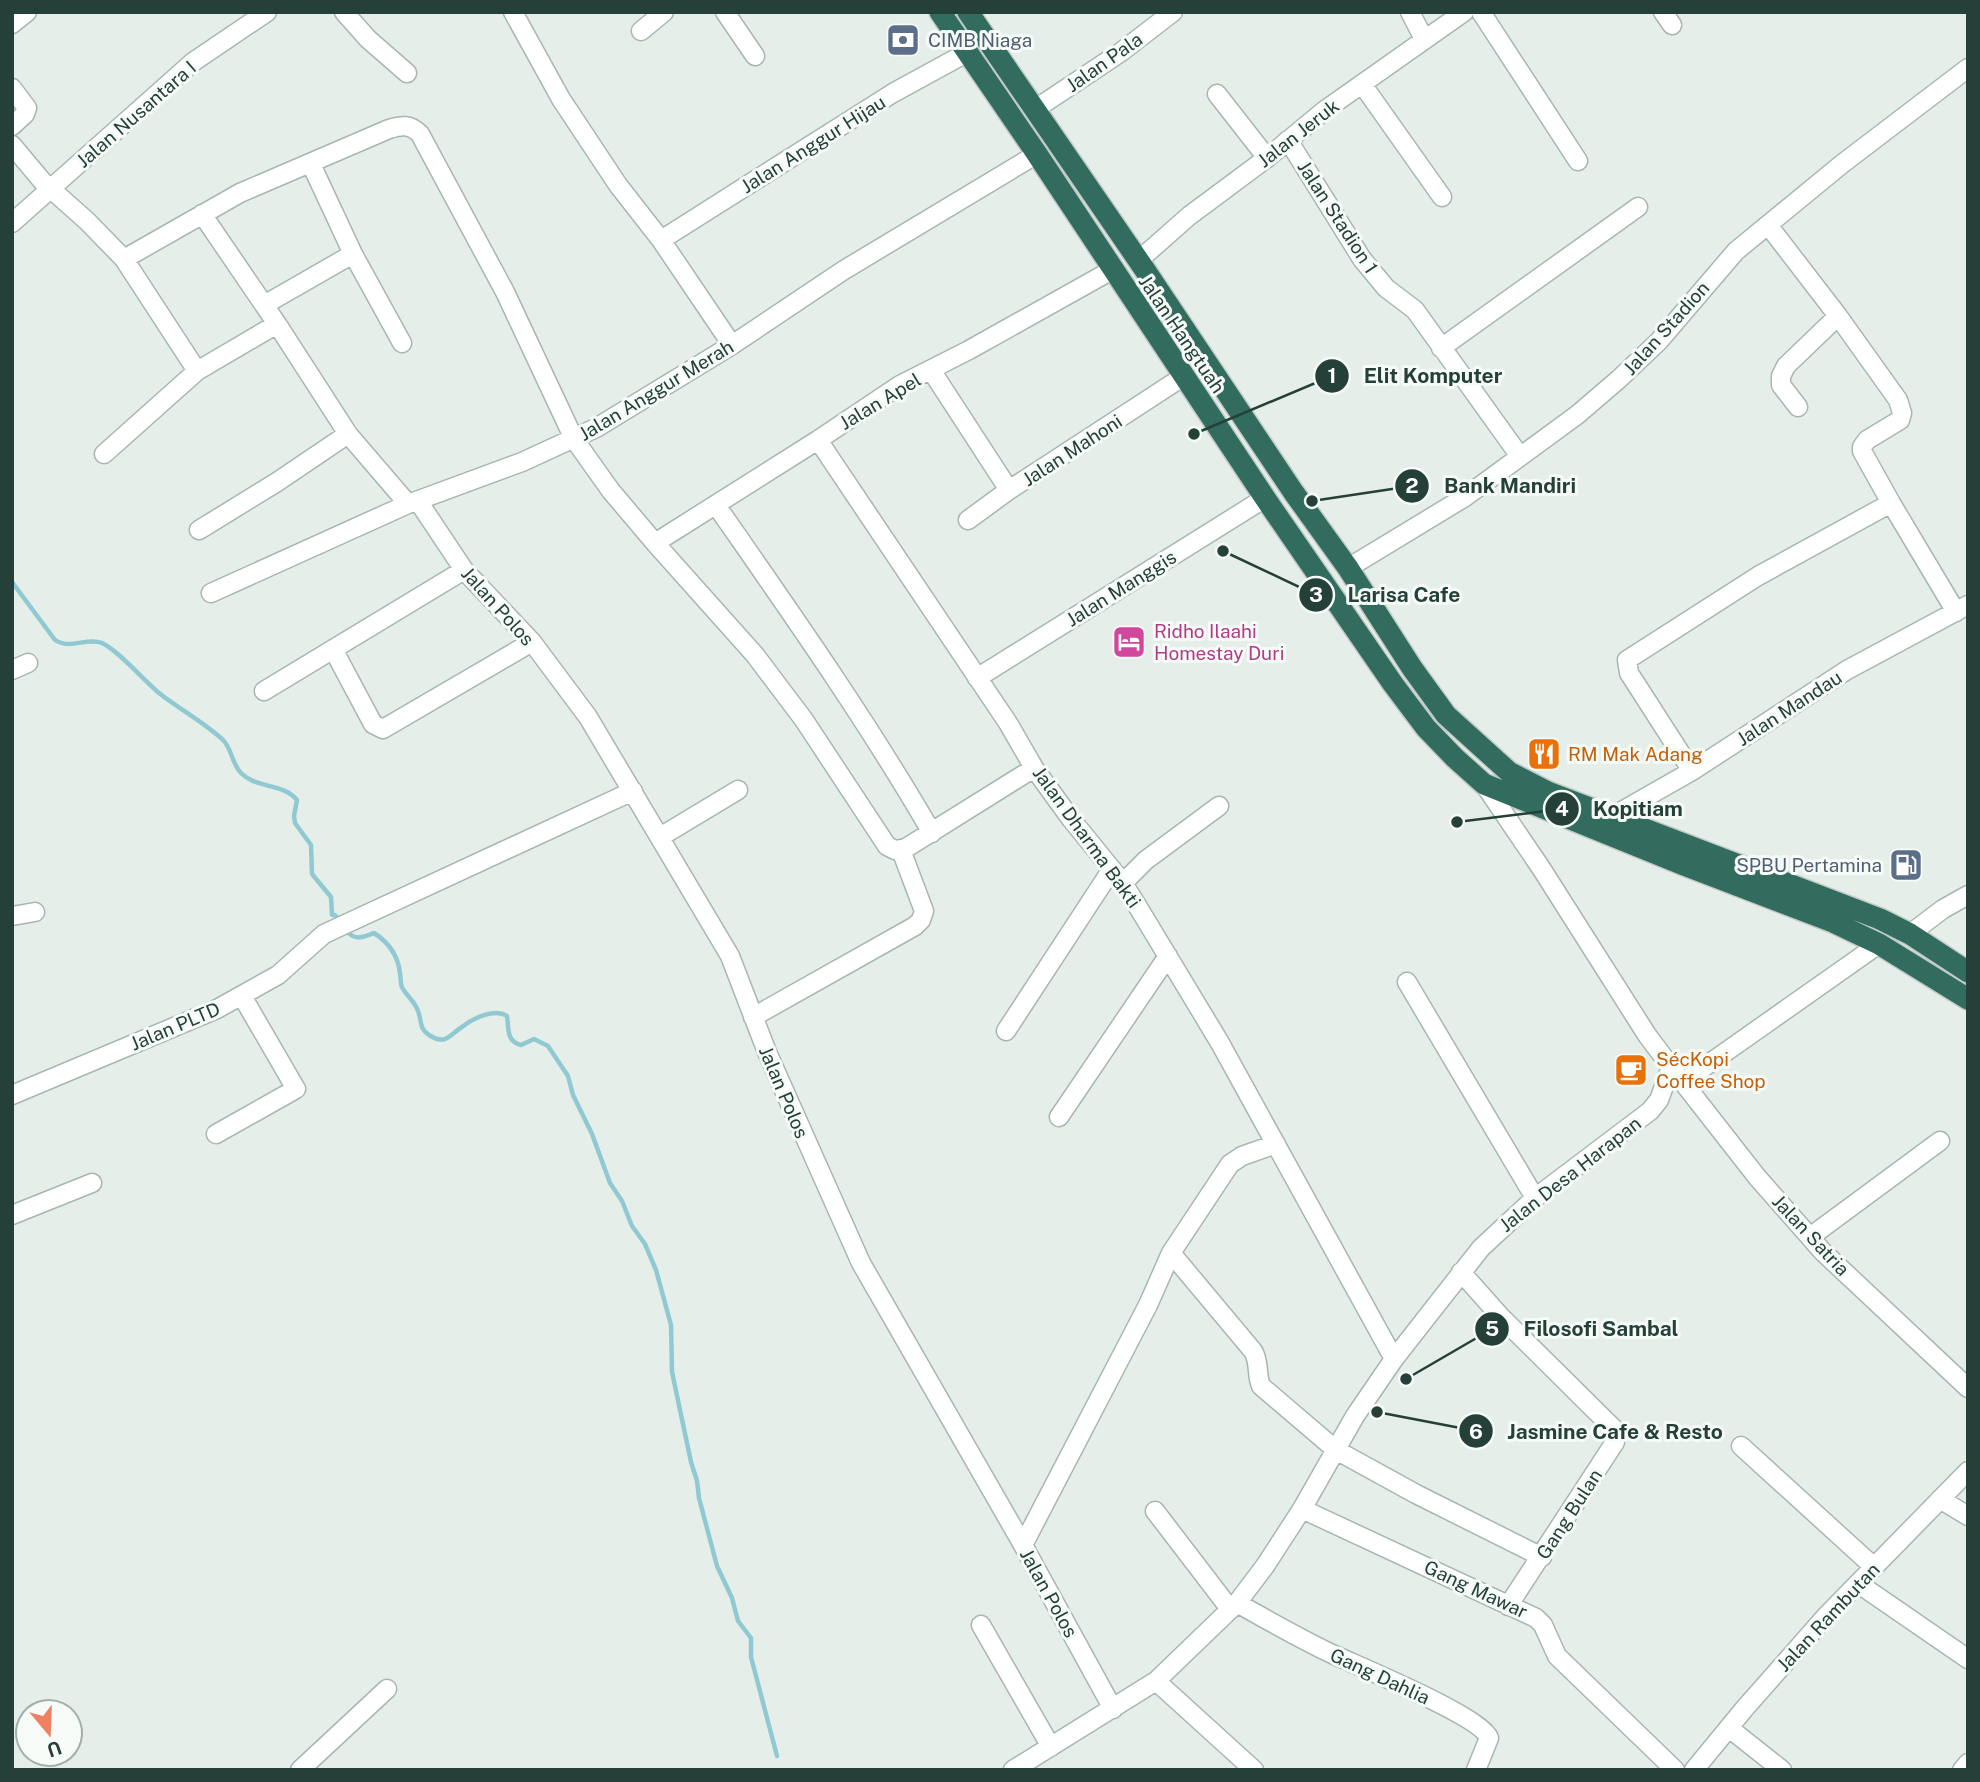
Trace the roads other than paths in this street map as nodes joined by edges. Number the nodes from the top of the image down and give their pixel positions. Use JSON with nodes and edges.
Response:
{"nodes":[{"id":1,"x":27,"y":12,"type":"edge"},
{"id":2,"x":267,"y":12,"type":"edge"},
{"id":3,"x":344,"y":12,"type":"edge"},
{"id":4,"x":513,"y":12,"type":"edge"},
{"id":5,"x":664,"y":12,"type":"edge"},
{"id":6,"x":724,"y":12,"type":"edge"},
{"id":7,"x":940,"y":12,"type":"edge"},
{"id":8,"x":968,"y":12,"type":"edge"},
{"id":9,"x":1173,"y":12,"type":"edge"},
{"id":10,"x":1410,"y":12,"type":"edge"},
{"id":11,"x":1464,"y":12,"type":"edge"},
{"id":12,"x":1480,"y":12,"type":"edge"},
{"id":13,"x":12,"y":24,"type":"edge"},
{"id":14,"x":641,"y":31,"type":"dead end"},
{"id":15,"x":1424,"y":39,"type":"junction"},
{"id":16,"x":968,"y":52,"type":"junction"},
{"id":17,"x":755,"y":56,"type":"dead end"},
{"id":18,"x":1968,"y":68,"type":"edge"},
{"id":19,"x":407,"y":74,"type":"dead end"},
{"id":20,"x":1362,"y":84,"type":"junction"},
{"id":21,"x":12,"y":88,"type":"edge"},
{"id":22,"x":1217,"y":94,"type":"dead end"},
{"id":23,"x":1034,"y":110,"type":"junction"},
{"id":24,"x":12,"y":126,"type":"edge"},
{"id":25,"x":1288,"y":139,"type":"junction"},
{"id":26,"x":12,"y":145,"type":"edge"},
{"id":27,"x":1037,"y":153,"type":"junction"},
{"id":28,"x":1267,"y":158,"type":"junction"},
{"id":29,"x":1578,"y":161,"type":"dead end"},
{"id":30,"x":310,"y":164,"type":"junction"},
{"id":31,"x":51,"y":189,"type":"junction"},
{"id":32,"x":1442,"y":197,"type":"dead end"},
{"id":33,"x":1638,"y":206,"type":"dead end"},
{"id":34,"x":202,"y":214,"type":"junction"},
{"id":35,"x":12,"y":223,"type":"edge"},
{"id":36,"x":1768,"y":225,"type":"junction"},
{"id":37,"x":661,"y":240,"type":"junction"},
{"id":38,"x":353,"y":254,"type":"junction"},
{"id":39,"x":124,"y":259,"type":"junction"},
{"id":40,"x":1138,"y":261,"type":"junction"},
{"id":41,"x":1112,"y":270,"type":"junction"},
{"id":42,"x":264,"y":305,"type":"junction"},
{"id":43,"x":1838,"y":316,"type":"junction"},
{"id":44,"x":277,"y":324,"type":"junction"},
{"id":45,"x":402,"y":343,"type":"dead end"},
{"id":46,"x":732,"y":345,"type":"junction"},
{"id":47,"x":1441,"y":348,"type":"junction"},
{"id":48,"x":931,"y":370,"type":"junction"},
{"id":49,"x":197,"y":371,"type":"junction"},
{"id":50,"x":1184,"y":376,"type":"junction"},
{"id":51,"x":1798,"y":407,"type":"dead end"},
{"id":52,"x":348,"y":434,"type":"junction"},
{"id":53,"x":574,"y":439,"type":"junction"},
{"id":54,"x":818,"y":440,"type":"junction"},
{"id":55,"x":104,"y":454,"type":"dead end"},
{"id":56,"x":1520,"y":455,"type":"junction"},
{"id":57,"x":1009,"y":490,"type":"junction"},
{"id":58,"x":1265,"y":498,"type":"junction"},
{"id":59,"x":413,"y":503,"type":"junction"},
{"id":60,"x":1891,"y":503,"type":"junction"},
{"id":61,"x":716,"y":505,"type":"junction"},
{"id":62,"x":968,"y":520,"type":"dead end"},
{"id":63,"x":199,"y":530,"type":"dead end"},
{"id":64,"x":655,"y":543,"type":"junction"},
{"id":65,"x":1348,"y":568,"type":"junction"},
{"id":66,"x":464,"y":570,"type":"junction"},
{"id":67,"x":211,"y":593,"type":"dead end"},
{"id":68,"x":1962,"y":609,"type":"edge"},
{"id":69,"x":532,"y":642,"type":"junction"},
{"id":70,"x":333,"y":649,"type":"junction"},
{"id":71,"x":977,"y":678,"type":"junction"},
{"id":72,"x":264,"y":691,"type":"dead end"},
{"id":73,"x":1034,"y":768,"type":"junction"},
{"id":74,"x":1692,"y":771,"type":"junction"},
{"id":75,"x":1483,"y":784,"type":"junction"},
{"id":76,"x":738,"y":790,"type":"dead end"},
{"id":77,"x":633,"y":791,"type":"junction"},
{"id":78,"x":1219,"y":806,"type":"dead end"},
{"id":79,"x":1613,"y":816,"type":"junction"},
{"id":80,"x":932,"y":833,"type":"junction"},
{"id":81,"x":660,"y":837,"type":"junction"},
{"id":82,"x":901,"y":850,"type":"junction"},
{"id":83,"x":1118,"y":876,"type":"junction"},
{"id":84,"x":1968,"y":895,"type":"edge"},
{"id":85,"x":35,"y":912,"type":"dead end"},
{"id":86,"x":12,"y":916,"type":"edge"},
{"id":87,"x":1910,"y":934,"type":"junction"},
{"id":88,"x":1879,"y":944,"type":"junction"},
{"id":89,"x":1168,"y":956,"type":"junction"},
{"id":90,"x":1968,"y":972,"type":"edge"},
{"id":91,"x":1407,"y":982,"type":"dead end"},
{"id":92,"x":242,"y":996,"type":"junction"},
{"id":93,"x":1968,"y":999,"type":"edge"},
{"id":94,"x":753,"y":1017,"type":"junction"},
{"id":95,"x":1006,"y":1031,"type":"dead end"},
{"id":96,"x":1671,"y":1067,"type":"junction"},
{"id":97,"x":1683,"y":1082,"type":"junction"},
{"id":98,"x":12,"y":1095,"type":"edge"},
{"id":99,"x":1059,"y":1117,"type":"dead end"},
{"id":100,"x":216,"y":1134,"type":"dead end"},
{"id":101,"x":1940,"y":1140,"type":"dead end"},
{"id":102,"x":1276,"y":1144,"type":"junction"},
{"id":103,"x":92,"y":1183,"type":"dead end"},
{"id":104,"x":1535,"y":1198,"type":"junction"},
{"id":105,"x":12,"y":1215,"type":"edge"},
{"id":106,"x":1810,"y":1237,"type":"junction"},
{"id":107,"x":1171,"y":1253,"type":"junction"},
{"id":108,"x":1461,"y":1272,"type":"junction"},
{"id":109,"x":1394,"y":1359,"type":"junction"},
{"id":110,"x":1968,"y":1388,"type":"edge"},
{"id":111,"x":1741,"y":1446,"type":"dead end"},
{"id":112,"x":1336,"y":1450,"type":"junction"},
{"id":113,"x":1968,"y":1471,"type":"edge"},
{"id":114,"x":1940,"y":1499,"type":"junction"},
{"id":115,"x":1302,"y":1509,"type":"junction"},
{"id":116,"x":1155,"y":1511,"type":"dead end"},
{"id":117,"x":1968,"y":1516,"type":"edge"},
{"id":118,"x":1023,"y":1545,"type":"junction"},
{"id":119,"x":1542,"y":1557,"type":"junction"},
{"id":120,"x":1874,"y":1567,"type":"junction"},
{"id":121,"x":1859,"y":1584,"type":"junction"},
{"id":122,"x":1234,"y":1606,"type":"junction"},
{"id":123,"x":1508,"y":1606,"type":"junction"},
{"id":124,"x":981,"y":1625,"type":"dead end"},
{"id":125,"x":1968,"y":1660,"type":"edge"},
{"id":126,"x":1156,"y":1681,"type":"junction"},
{"id":127,"x":387,"y":1689,"type":"dead end"},
{"id":128,"x":1113,"y":1709,"type":"junction"},
{"id":129,"x":1729,"y":1728,"type":"junction"},
{"id":130,"x":1051,"y":1746,"type":"junction"},
{"id":131,"x":1968,"y":1763,"type":"edge"},
{"id":132,"x":300,"y":1770,"type":"edge"},
{"id":133,"x":1013,"y":1770,"type":"edge"},
{"id":134,"x":1254,"y":1770,"type":"edge"},
{"id":135,"x":1476,"y":1770,"type":"edge"},
{"id":136,"x":1675,"y":1770,"type":"edge"},
{"id":137,"x":1694,"y":1770,"type":"edge"},
{"id":138,"x":1782,"y":1770,"type":"edge"},
{"id":139,"x":1962,"y":1770,"type":"edge"}],
"edges":[{"from":1,"to":13,"type":"street"},
{"from":2,"to":31,"type":"street","name":"Jalan Nusantara I"},
{"from":3,"to":19,"type":"street"},
{"from":4,"to":37,"type":"street"},
{"from":5,"to":14,"type":"street"},
{"from":6,"to":17,"type":"street"},
{"from":7,"to":16,"type":"highway","name":"Jalan Hangtuah"},
{"from":8,"to":23,"type":"highway","name":"Jalan Hangtuah"},
{"from":9,"to":23,"type":"street","name":"Jalan Pala"},
{"from":10,"to":15,"type":"street"},
{"from":11,"to":15,"type":"street","name":"Jalan Jeruk"},
{"from":12,"to":29,"type":"street"},
{"from":15,"to":20,"type":"street","name":"Jalan Jeruk"},
{"from":16,"to":27,"type":"highway","name":"Jalan Hangtuah"},
{"from":16,"to":37,"type":"street","name":"Jalan Anggur Hijau"},
{"from":18,"to":36,"type":"street","name":"Jalan Stadion"},
{"from":20,"to":25,"type":"street","name":"Jalan Jeruk"},
{"from":20,"to":32,"type":"street"},
{"from":21,"to":24,"type":"street"},
{"from":22,"to":28,"type":"street"},
{"from":23,"to":40,"type":"highway","name":"Jalan Hangtuah"},
{"from":25,"to":28,"type":"street","name":"Jalan Jeruk"},
{"from":25,"to":47,"type":"street","name":"Jalan Stadion 1"},
{"from":26,"to":31,"type":"street"},
{"from":27,"to":41,"type":"highway","name":"Jalan Hangtuah"},
{"from":27,"to":46,"type":"street","name":"Jalan Anggur Merah"},
{"from":28,"to":40,"type":"street","name":"Jalan Jeruk"},
{"from":30,"to":34,"type":"street"},
{"from":30,"to":38,"type":"street"},
{"from":30,"to":53,"type":"street"},
{"from":31,"to":35,"type":"street","name":"Jalan Nusantara I"},
{"from":31,"to":39,"type":"street"},
{"from":33,"to":47,"type":"street"},
{"from":34,"to":39,"type":"street"},
{"from":34,"to":42,"type":"street","name":"Jalan Polos"},
{"from":36,"to":43,"type":"street"},
{"from":36,"to":56,"type":"street","name":"Jalan Stadion"},
{"from":37,"to":46,"type":"street"},
{"from":38,"to":42,"type":"street"},
{"from":38,"to":45,"type":"street"},
{"from":39,"to":49,"type":"street"},
{"from":40,"to":65,"type":"highway","name":"Jalan Hangtuah"},
{"from":41,"to":48,"type":"street","name":"Jalan Apel"},
{"from":41,"to":50,"type":"highway","name":"Jalan Hangtuah"},
{"from":42,"to":44,"type":"street","name":"Jalan Polos"},
{"from":43,"to":51,"type":"street"},
{"from":43,"to":60,"type":"street"},
{"from":44,"to":49,"type":"street"},
{"from":44,"to":52,"type":"street","name":"Jalan Polos"},
{"from":46,"to":53,"type":"street","name":"Jalan Anggur Merah"},
{"from":47,"to":56,"type":"street","name":"Jalan Stadion 1"},
{"from":48,"to":54,"type":"street","name":"Jalan Apel"},
{"from":48,"to":57,"type":"street","name":"Jalan Mahoni"},
{"from":49,"to":55,"type":"street"},
{"from":50,"to":57,"type":"street","name":"Jalan Mahoni"},
{"from":50,"to":58,"type":"highway","name":"Jalan Hangtuah"},
{"from":52,"to":59,"type":"street","name":"Jalan Polos"},
{"from":52,"to":63,"type":"street"},
{"from":53,"to":59,"type":"street","name":"Jalan Anggur Merah"},
{"from":53,"to":64,"type":"street"},
{"from":54,"to":61,"type":"street","name":"Jalan Apel"},
{"from":54,"to":71,"type":"street","name":"Jalan Dharma Bakti"},
{"from":56,"to":65,"type":"street","name":"Jalan Stadion"},
{"from":57,"to":62,"type":"street"},
{"from":58,"to":71,"type":"street","name":"Jalan Manggis"},
{"from":58,"to":75,"type":"highway","name":"Jalan Hangtuah"},
{"from":59,"to":66,"type":"street","name":"Jalan Polos"},
{"from":59,"to":67,"type":"street","name":"Jalan Anggur Merah"},
{"from":60,"to":68,"type":"street"},
{"from":60,"to":74,"type":"street"},
{"from":61,"to":64,"type":"street","name":"Jalan Apel"},
{"from":61,"to":80,"type":"street"},
{"from":64,"to":82,"type":"street"},
{"from":65,"to":79,"type":"highway","name":"Jalan Hangtuah"},
{"from":66,"to":69,"type":"street","name":"Jalan Polos"},
{"from":66,"to":70,"type":"street"},
{"from":68,"to":74,"type":"street","name":"Jalan Mandau"},
{"from":69,"to":70,"type":"street"},
{"from":69,"to":77,"type":"street","name":"Jalan Polos"},
{"from":70,"to":72,"type":"street"},
{"from":71,"to":73,"type":"street","name":"Jalan Dharma Bakti"},
{"from":73,"to":80,"type":"street"},
{"from":73,"to":83,"type":"street","name":"Jalan Dharma Bakti"},
{"from":74,"to":79,"type":"street","name":"Jalan Mandau"},
{"from":75,"to":88,"type":"highway","name":"Jalan Hangtuah"},
{"from":75,"to":96,"type":"street"},
{"from":76,"to":81,"type":"street"},
{"from":77,"to":81,"type":"street","name":"Jalan Polos"},
{"from":77,"to":92,"type":"street","name":"Jalan PLTD"},
{"from":78,"to":83,"type":"street"},
{"from":79,"to":87,"type":"highway","name":"Jalan Hangtuah"},
{"from":80,"to":82,"type":"street"},
{"from":81,"to":94,"type":"street","name":"Jalan Polos"},
{"from":82,"to":94,"type":"street"},
{"from":83,"to":89,"type":"street","name":"Jalan Dharma Bakti"},
{"from":83,"to":95,"type":"street"},
{"from":84,"to":87,"type":"street"},
{"from":85,"to":86,"type":"street"},
{"from":87,"to":90,"type":"highway","name":"Jalan Hangtuah"},
{"from":88,"to":93,"type":"highway","name":"Jalan Hangtuah"},
{"from":88,"to":97,"type":"street"},
{"from":89,"to":99,"type":"street"},
{"from":89,"to":102,"type":"street","name":"Jalan Dharma Bakti"},
{"from":91,"to":104,"type":"street"},
{"from":92,"to":98,"type":"street","name":"Jalan PLTD"},
{"from":92,"to":100,"type":"street"},
{"from":94,"to":118,"type":"street","name":"Jalan Polos"},
{"from":96,"to":97,"type":"street","name":"Jalan Satria"},
{"from":96,"to":104,"type":"street","name":"Jalan Desa Harapan"},
{"from":97,"to":106,"type":"street","name":"Jalan Satria"},
{"from":101,"to":106,"type":"street"},
{"from":102,"to":107,"type":"street"},
{"from":102,"to":109,"type":"street","name":"Jalan Dharma Bakti"},
{"from":103,"to":105,"type":"street"},
{"from":104,"to":108,"type":"street","name":"Jalan Desa Harapan"},
{"from":106,"to":110,"type":"street","name":"Jalan Satria"},
{"from":107,"to":112,"type":"street"},
{"from":107,"to":118,"type":"street"},
{"from":108,"to":109,"type":"street","name":"Jalan Desa Harapan"},
{"from":108,"to":119,"type":"street","name":"Gang Bulan"},
{"from":109,"to":112,"type":"street","name":"Jalan Desa Harapan"},
{"from":111,"to":120,"type":"street"},
{"from":112,"to":115,"type":"street","name":"Jalan Desa Harapan"},
{"from":112,"to":119,"type":"street"},
{"from":113,"to":114,"type":"street","name":"Jalan Rambutan"},
{"from":114,"to":117,"type":"street"},
{"from":114,"to":120,"type":"street","name":"Jalan Rambutan"},
{"from":115,"to":122,"type":"street","name":"Jalan Desa Harapan"},
{"from":115,"to":123,"type":"street","name":"Gang Mawar"},
{"from":116,"to":122,"type":"street"},
{"from":118,"to":128,"type":"street","name":"Jalan Polos"},
{"from":119,"to":123,"type":"street","name":"Gang Bulan"},
{"from":120,"to":121,"type":"street","name":"Jalan Rambutan"},
{"from":121,"to":125,"type":"street"},
{"from":121,"to":129,"type":"street","name":"Jalan Rambutan"},
{"from":122,"to":126,"type":"street","name":"Jalan Desa Harapan"},
{"from":122,"to":135,"type":"street","name":"Gang Dahlia"},
{"from":123,"to":136,"type":"street","name":"Gang Mawar"},
{"from":124,"to":130,"type":"street"},
{"from":126,"to":128,"type":"street","name":"Jalan Desa Harapan"},
{"from":126,"to":134,"type":"street"},
{"from":127,"to":132,"type":"street"},
{"from":128,"to":130,"type":"street","name":"Jalan Desa Harapan"},
{"from":129,"to":137,"type":"street","name":"Jalan Rambutan"},
{"from":129,"to":138,"type":"street"},
{"from":130,"to":133,"type":"street","name":"Jalan Desa Harapan"},
{"from":131,"to":139,"type":"street"}]}
